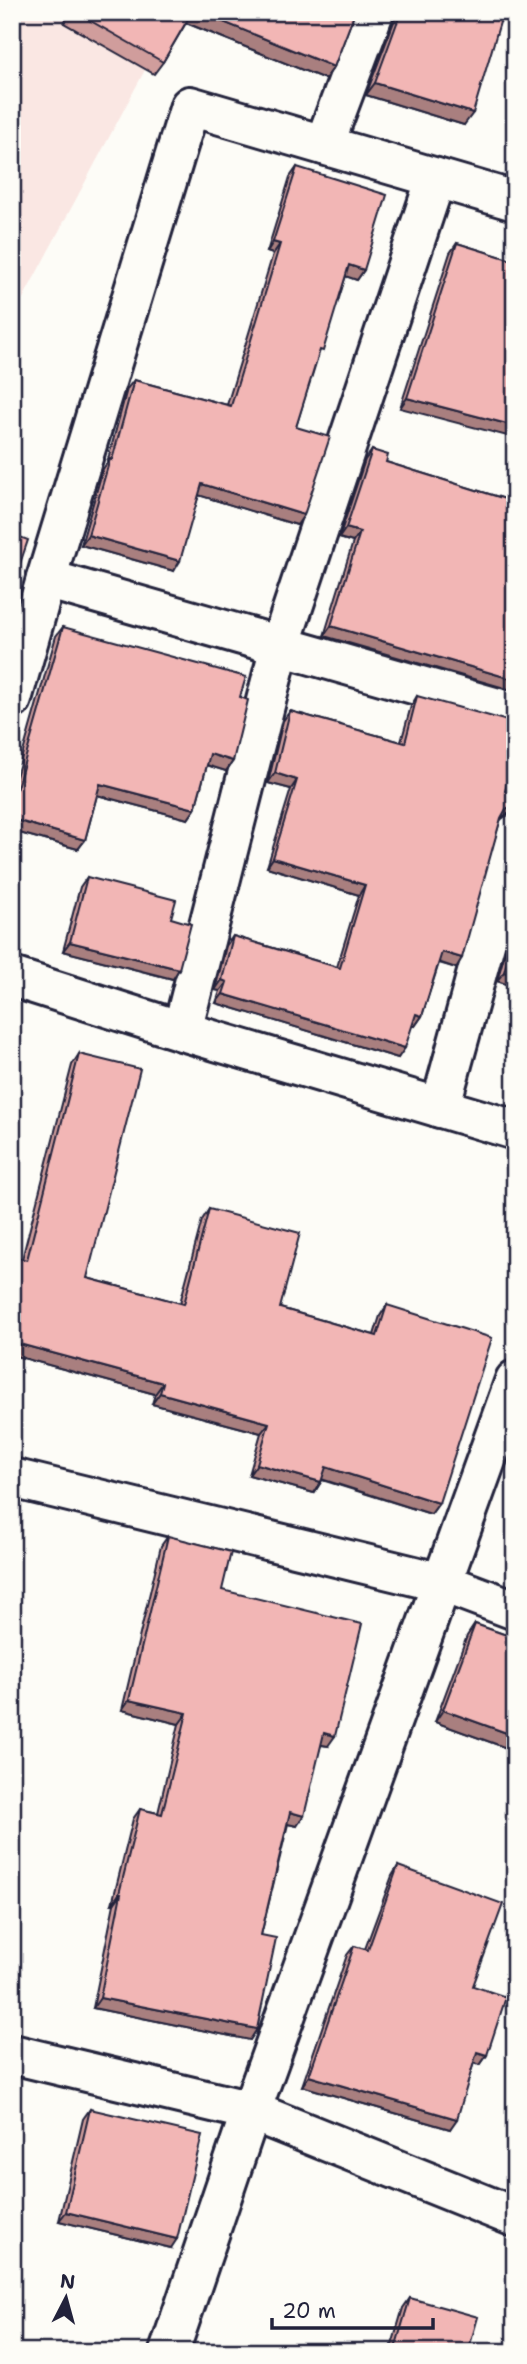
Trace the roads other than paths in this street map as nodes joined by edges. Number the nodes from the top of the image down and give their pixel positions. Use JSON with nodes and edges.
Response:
{"nodes":[{"id":1,"x":374,"y":12,"type":"edge"},
{"id":2,"x":324,"y":145,"type":"junction"},
{"id":3,"x":436,"y":178,"type":"junction"},
{"id":4,"x":515,"y":201,"type":"edge"},
{"id":5,"x":46,"y":579,"type":"junction"},
{"id":6,"x":279,"y":646,"type":"junction"},
{"id":7,"x":12,"y":699,"type":"edge"},
{"id":8,"x":515,"y":713,"type":"edge"},
{"id":9,"x":515,"y":834,"type":"edge"},
{"id":10,"x":12,"y":977,"type":"edge"},
{"id":11,"x":182,"y":1031,"type":"junction"},
{"id":12,"x":440,"y":1108,"type":"junction"},
{"id":13,"x":515,"y":1130,"type":"edge"},
{"id":14,"x":515,"y":1380,"type":"edge"},
{"id":15,"x":12,"y":1478,"type":"edge"},
{"id":16,"x":443,"y":1583,"type":"junction"},
{"id":17,"x":515,"y":1610,"type":"edge"},
{"id":18,"x":12,"y":2054,"type":"edge"},
{"id":19,"x":251,"y":2111,"type":"junction"},
{"id":20,"x":515,"y":2217,"type":"edge"},
{"id":21,"x":169,"y":2352,"type":"edge"}],
"edges":[{"from":1,"to":2,"type":"street"},
{"from":2,"to":3,"type":"street"},
{"from":2,"to":5,"type":"street"},
{"from":3,"to":4,"type":"street"},
{"from":3,"to":6,"type":"street"},
{"from":5,"to":6,"type":"street"},
{"from":5,"to":7,"type":"street"},
{"from":6,"to":8,"type":"street"},
{"from":6,"to":11,"type":"street"},
{"from":9,"to":12,"type":"street"},
{"from":10,"to":11,"type":"street"},
{"from":11,"to":12,"type":"street"},
{"from":12,"to":13,"type":"street"},
{"from":14,"to":16,"type":"street"},
{"from":15,"to":16,"type":"street"},
{"from":16,"to":17,"type":"street"},
{"from":16,"to":19,"type":"street"},
{"from":18,"to":19,"type":"street"},
{"from":19,"to":20,"type":"street"},
{"from":19,"to":21,"type":"street"}]}
